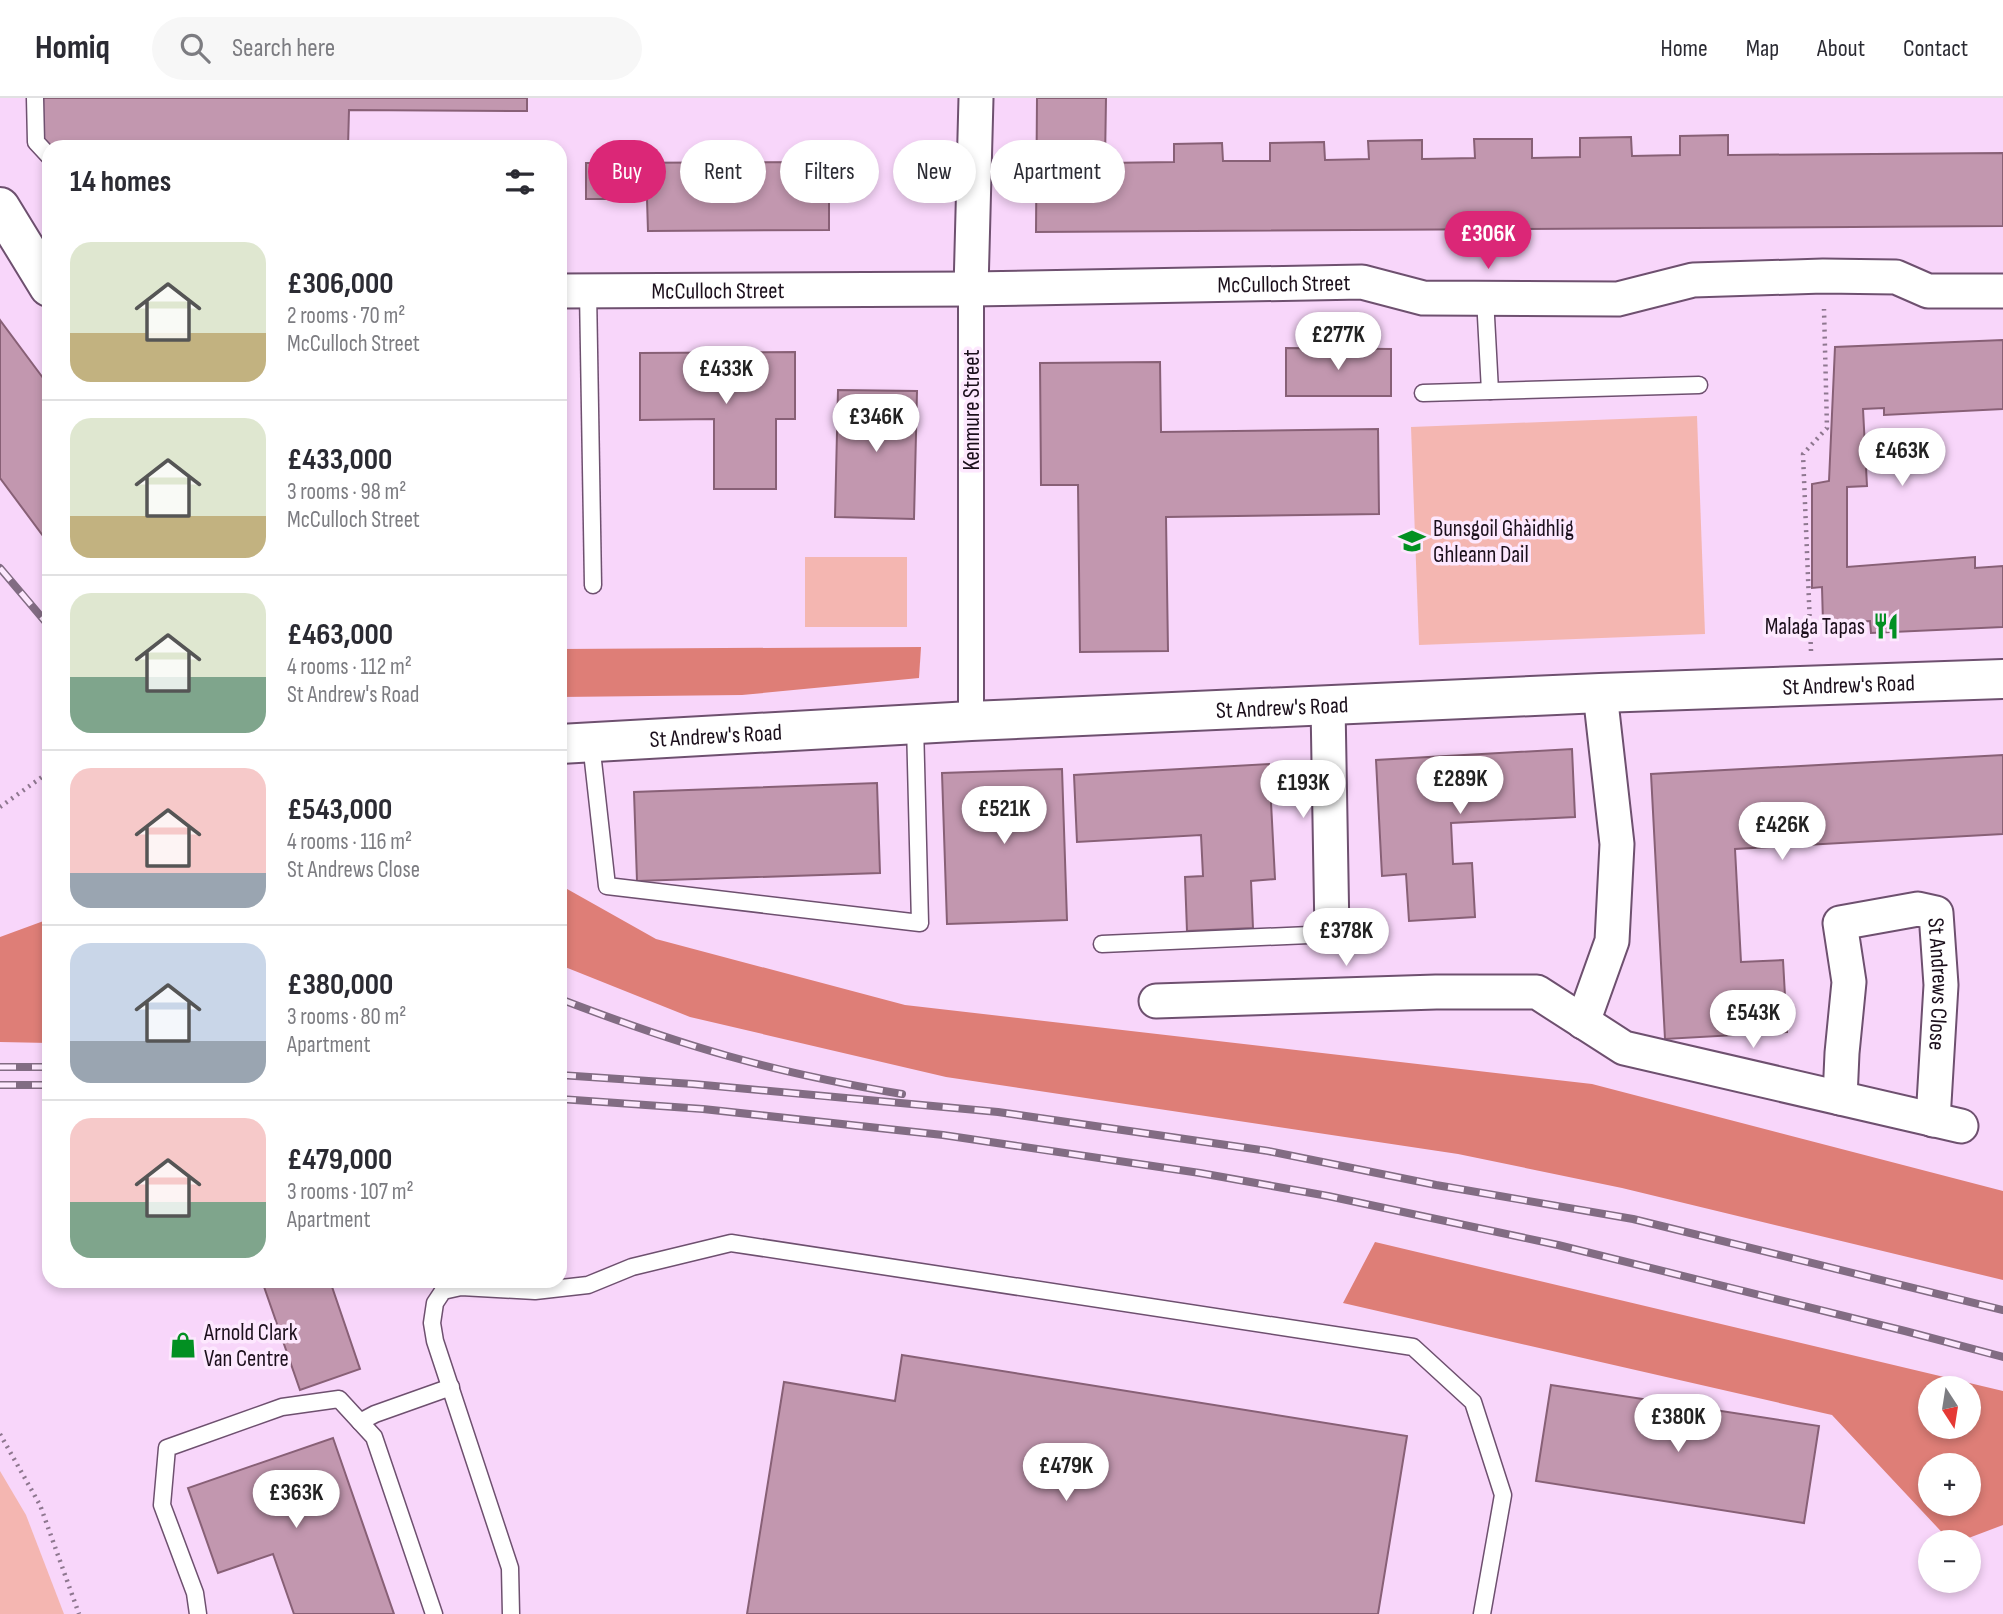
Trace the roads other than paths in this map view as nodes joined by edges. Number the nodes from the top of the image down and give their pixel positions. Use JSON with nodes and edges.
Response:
{"nodes":[{"id":1,"x":35,"y":98,"type":"edge"},
{"id":2,"x":976,"y":98,"type":"edge"},
{"id":3,"x":42,"y":148,"type":"edge"},
{"id":4,"x":0,"y":207,"type":"edge"},
{"id":5,"x":42,"y":276,"type":"edge"},
{"id":6,"x":971,"y":289,"type":"junction"},
{"id":7,"x":2003,"y":290,"type":"edge"},
{"id":8,"x":574,"y":291,"type":"edge"},
{"id":9,"x":1485,"y":298,"type":"junction"},
{"id":10,"x":1699,"y":385,"type":"dead end"},
{"id":11,"x":1490,"y":391,"type":"junction"},
{"id":12,"x":1423,"y":393,"type":"dead end"},
{"id":13,"x":593,"y":585,"type":"dead end"},
{"id":14,"x":2003,"y":679,"type":"edge"},
{"id":15,"x":1600,"y":693,"type":"junction"},
{"id":16,"x":1328,"y":705,"type":"junction"},
{"id":17,"x":971,"y":721,"type":"junction"},
{"id":18,"x":915,"y":724,"type":"junction"},
{"id":19,"x":576,"y":743,"type":"edge"},
{"id":20,"x":1332,"y":934,"type":"joint"},
{"id":21,"x":1102,"y":944,"type":"dead end"},
{"id":22,"x":1156,"y":1001,"type":"dead end"},
{"id":23,"x":1584,"y":1022,"type":"junction"},
{"id":24,"x":1840,"y":1098,"type":"junction"},
{"id":25,"x":567,"y":1287,"type":"edge"},
{"id":26,"x":454,"y":1288,"type":"edge"},
{"id":27,"x":491,"y":1288,"type":"edge"},
{"id":28,"x":562,"y":1288,"type":"edge"},
{"id":29,"x":450,"y":1387,"type":"junction"},
{"id":30,"x":360,"y":1422,"type":"junction"},
{"id":31,"x":198,"y":1614,"type":"edge"},
{"id":32,"x":434,"y":1614,"type":"edge"},
{"id":33,"x":511,"y":1614,"type":"edge"},
{"id":34,"x":1482,"y":1614,"type":"edge"}],
"edges":[{"from":1,"to":3,"type":"lane"},
{"from":2,"to":6,"type":"street","name":"Kenmure Street"},
{"from":4,"to":5,"type":"street"},
{"from":6,"to":8,"type":"street","name":"McCulloch Street"},
{"from":6,"to":9,"type":"street","name":"McCulloch Street"},
{"from":6,"to":17,"type":"street","name":"Kenmure Street"},
{"from":7,"to":9,"type":"street","name":"McCulloch Street"},
{"from":8,"to":13,"type":"lane"},
{"from":9,"to":11,"type":"lane"},
{"from":10,"to":11,"type":"lane"},
{"from":11,"to":12,"type":"lane"},
{"from":14,"to":15,"type":"street","name":"St Andrew's Road"},
{"from":15,"to":16,"type":"street","name":"St Andrew's Road"},
{"from":15,"to":23,"type":"street"},
{"from":16,"to":17,"type":"street","name":"St Andrew's Road"},
{"from":16,"to":20,"type":"street"},
{"from":17,"to":18,"type":"street","name":"St Andrew's Road"},
{"from":18,"to":19,"type":"street","name":"St Andrew's Road"},
{"from":18,"to":19,"type":"lane"},
{"from":20,"to":21,"type":"lane"},
{"from":22,"to":23,"type":"street","name":"St Andrews Close"},
{"from":23,"to":24,"type":"street","name":"St Andrews Close"},
{"from":24,"to":24,"type":"street","name":"St Andrews Close"},
{"from":25,"to":34,"type":"lane"},
{"from":26,"to":29,"type":"lane"},
{"from":27,"to":28,"type":"lane"},
{"from":29,"to":30,"type":"lane"},
{"from":29,"to":33,"type":"lane"},
{"from":30,"to":31,"type":"lane"},
{"from":30,"to":32,"type":"lane"}]}
